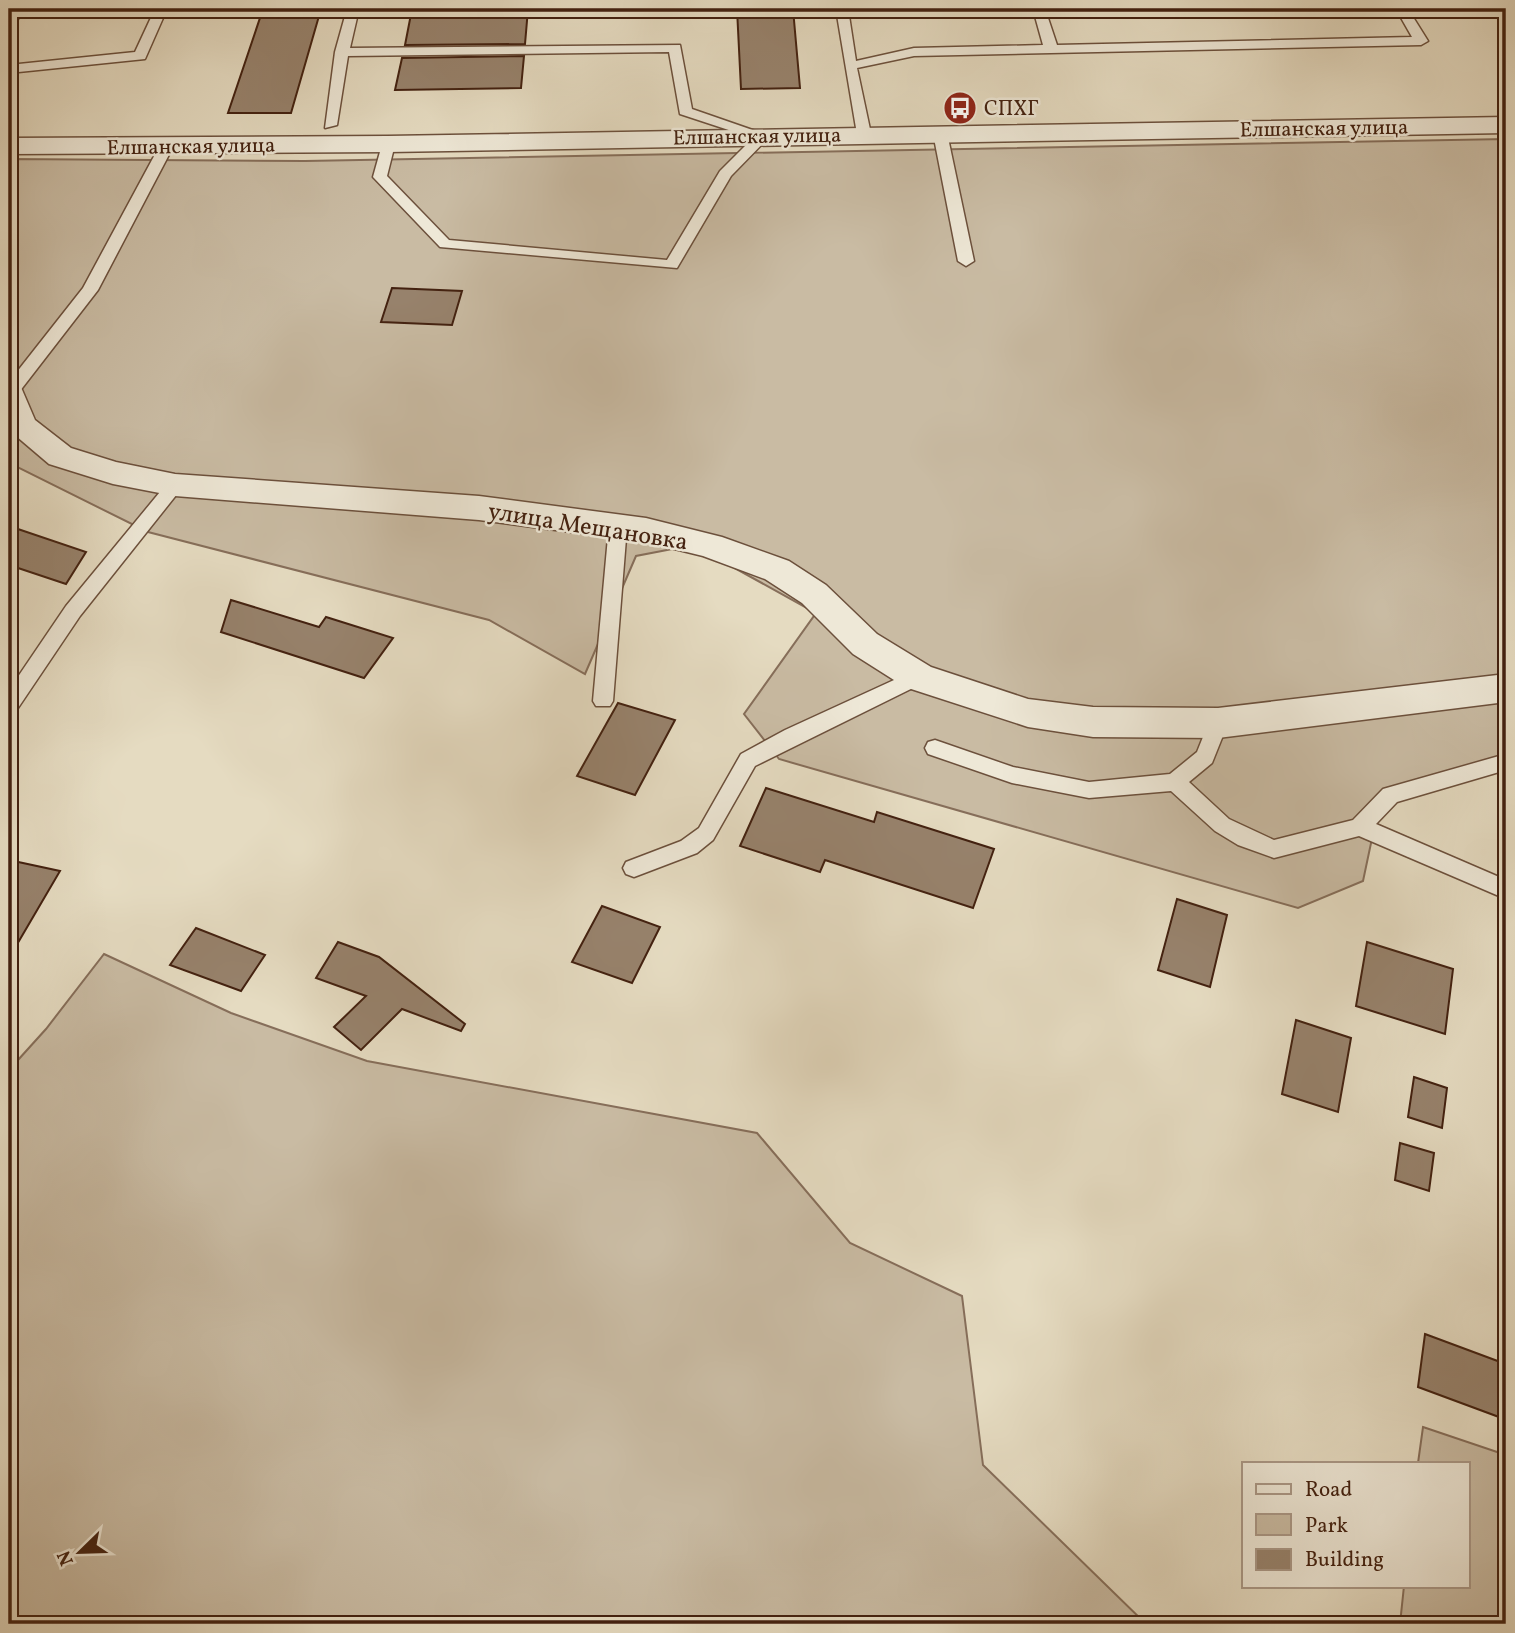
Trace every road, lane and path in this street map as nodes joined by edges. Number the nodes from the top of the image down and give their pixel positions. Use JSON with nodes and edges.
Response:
{"nodes":[{"id":1,"x":17,"y":9,"type":"edge"},
{"id":2,"x":161,"y":9,"type":"edge"},
{"id":3,"x":353,"y":9,"type":"edge"},
{"id":4,"x":842,"y":9,"type":"edge"},
{"id":5,"x":1039,"y":9,"type":"edge"},
{"id":6,"x":1402,"y":9,"type":"edge"},
{"id":7,"x":9,"y":24,"type":"edge"},
{"id":8,"x":1051,"y":48,"type":"junction"},
{"id":9,"x":342,"y":52,"type":"junction"},
{"id":10,"x":850,"y":66,"type":"junction"},
{"id":11,"x":9,"y":69,"type":"edge"},
{"id":12,"x":330,"y":125,"type":"dead end"},
{"id":13,"x":1506,"y":125,"type":"edge"},
{"id":14,"x":864,"y":134,"type":"junction"},
{"id":15,"x":940,"y":134,"type":"junction"},
{"id":16,"x":763,"y":136,"type":"junction"},
{"id":17,"x":388,"y":144,"type":"junction"},
{"id":18,"x":9,"y":146,"type":"edge"},
{"id":19,"x":166,"y":147,"type":"junction"},
{"id":20,"x":966,"y":261,"type":"dead end"},
{"id":21,"x":10,"y":392,"type":"edge"},
{"id":22,"x":175,"y":485,"type":"junction"},
{"id":23,"x":618,"y":526,"type":"junction"},
{"id":24,"x":918,"y":677,"type":"junction"},
{"id":25,"x":1506,"y":688,"type":"edge"},
{"id":26,"x":603,"y":701,"type":"dead end"},
{"id":27,"x":9,"y":705,"type":"edge"},
{"id":28,"x":1218,"y":723,"type":"junction"},
{"id":29,"x":934,"y":748,"type":"dead end"},
{"id":30,"x":1506,"y":762,"type":"edge"},
{"id":31,"x":1175,"y":782,"type":"junction"},
{"id":32,"x":1360,"y":827,"type":"junction"},
{"id":33,"x":634,"y":868,"type":"dead end"},
{"id":34,"x":1506,"y":890,"type":"edge"}],
"edges":[{"from":1,"to":7,"type":"lane"},
{"from":2,"to":11,"type":"lane"},
{"from":3,"to":9,"type":"lane"},
{"from":4,"to":10,"type":"lane"},
{"from":5,"to":8,"type":"lane"},
{"from":6,"to":8,"type":"lane"},
{"from":8,"to":10,"type":"lane"},
{"from":9,"to":12,"type":"lane"},
{"from":9,"to":16,"type":"lane"},
{"from":10,"to":14,"type":"lane"},
{"from":13,"to":15,"type":"street","name":"Елшанская улица"},
{"from":14,"to":15,"type":"street","name":"Елшанская улица"},
{"from":14,"to":16,"type":"street","name":"Елшанская улица"},
{"from":15,"to":20,"type":"lane"},
{"from":16,"to":17,"type":"street","name":"Елшанская улица"},
{"from":16,"to":17,"type":"lane"},
{"from":17,"to":19,"type":"street","name":"Елшанская улица"},
{"from":18,"to":19,"type":"street","name":"Елшанская улица"},
{"from":19,"to":21,"type":"lane"},
{"from":21,"to":22,"type":"street","name":"улица Мещановка"},
{"from":22,"to":23,"type":"street","name":"улица Мещановка"},
{"from":22,"to":27,"type":"lane"},
{"from":23,"to":24,"type":"street","name":"улица Мещановка"},
{"from":23,"to":26,"type":"lane"},
{"from":24,"to":28,"type":"street","name":"улица Мещановка"},
{"from":24,"to":33,"type":"lane"},
{"from":25,"to":28,"type":"street","name":"улица Мещановка"},
{"from":28,"to":31,"type":"lane"},
{"from":29,"to":31,"type":"lane"},
{"from":30,"to":32,"type":"lane"},
{"from":31,"to":32,"type":"lane"},
{"from":32,"to":34,"type":"lane"}]}
